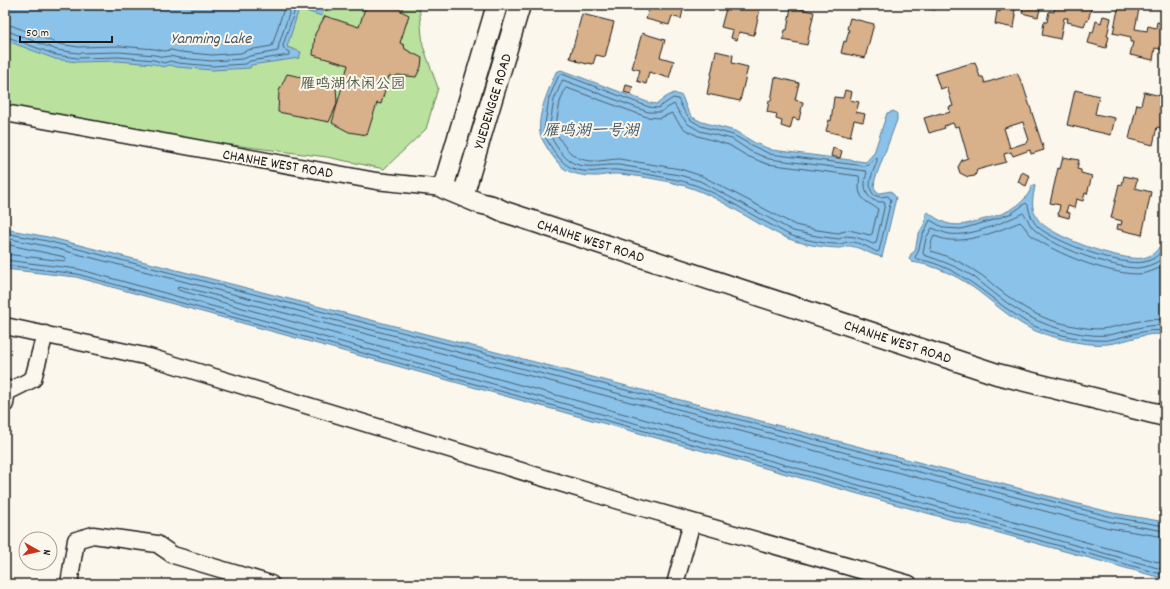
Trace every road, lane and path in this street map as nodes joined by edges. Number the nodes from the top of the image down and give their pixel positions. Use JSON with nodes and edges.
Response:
{"nodes":[{"id":1,"x":497,"y":5,"type":"edge"},
{"id":2,"x":520,"y":5,"type":"edge"},
{"id":3,"x":5,"y":113,"type":"edge"},
{"id":4,"x":443,"y":188,"type":"junction"},
{"id":5,"x":463,"y":196,"type":"junction"},
{"id":6,"x":5,"y":326,"type":"edge"},
{"id":7,"x":45,"y":334,"type":"junction"},
{"id":8,"x":6,"y":394,"type":"edge"},
{"id":9,"x":1165,"y":416,"type":"edge"},
{"id":10,"x":692,"y":522,"type":"junction"},
{"id":11,"x":69,"y":584,"type":"edge"},
{"id":12,"x":271,"y":584,"type":"edge"},
{"id":13,"x":675,"y":584,"type":"edge"},
{"id":14,"x":909,"y":584,"type":"edge"}],
"edges":[{"from":1,"to":4,"type":"main road","name":"YUEDENGGE ROAD"},
{"from":2,"to":5,"type":"main road","name":"YUEDENGGE ROAD"},
{"from":3,"to":4,"type":"street","name":"CHANHE WEST ROAD"},
{"from":4,"to":5,"type":"main road","name":"CHANHE WEST ROAD"},
{"from":5,"to":9,"type":"main road","name":"CHANHE WEST ROAD"},
{"from":6,"to":7,"type":"street"},
{"from":7,"to":8,"type":"street"},
{"from":7,"to":10,"type":"street"},
{"from":10,"to":13,"type":"street"},
{"from":10,"to":14,"type":"street"},
{"from":11,"to":12,"type":"street"}]}
